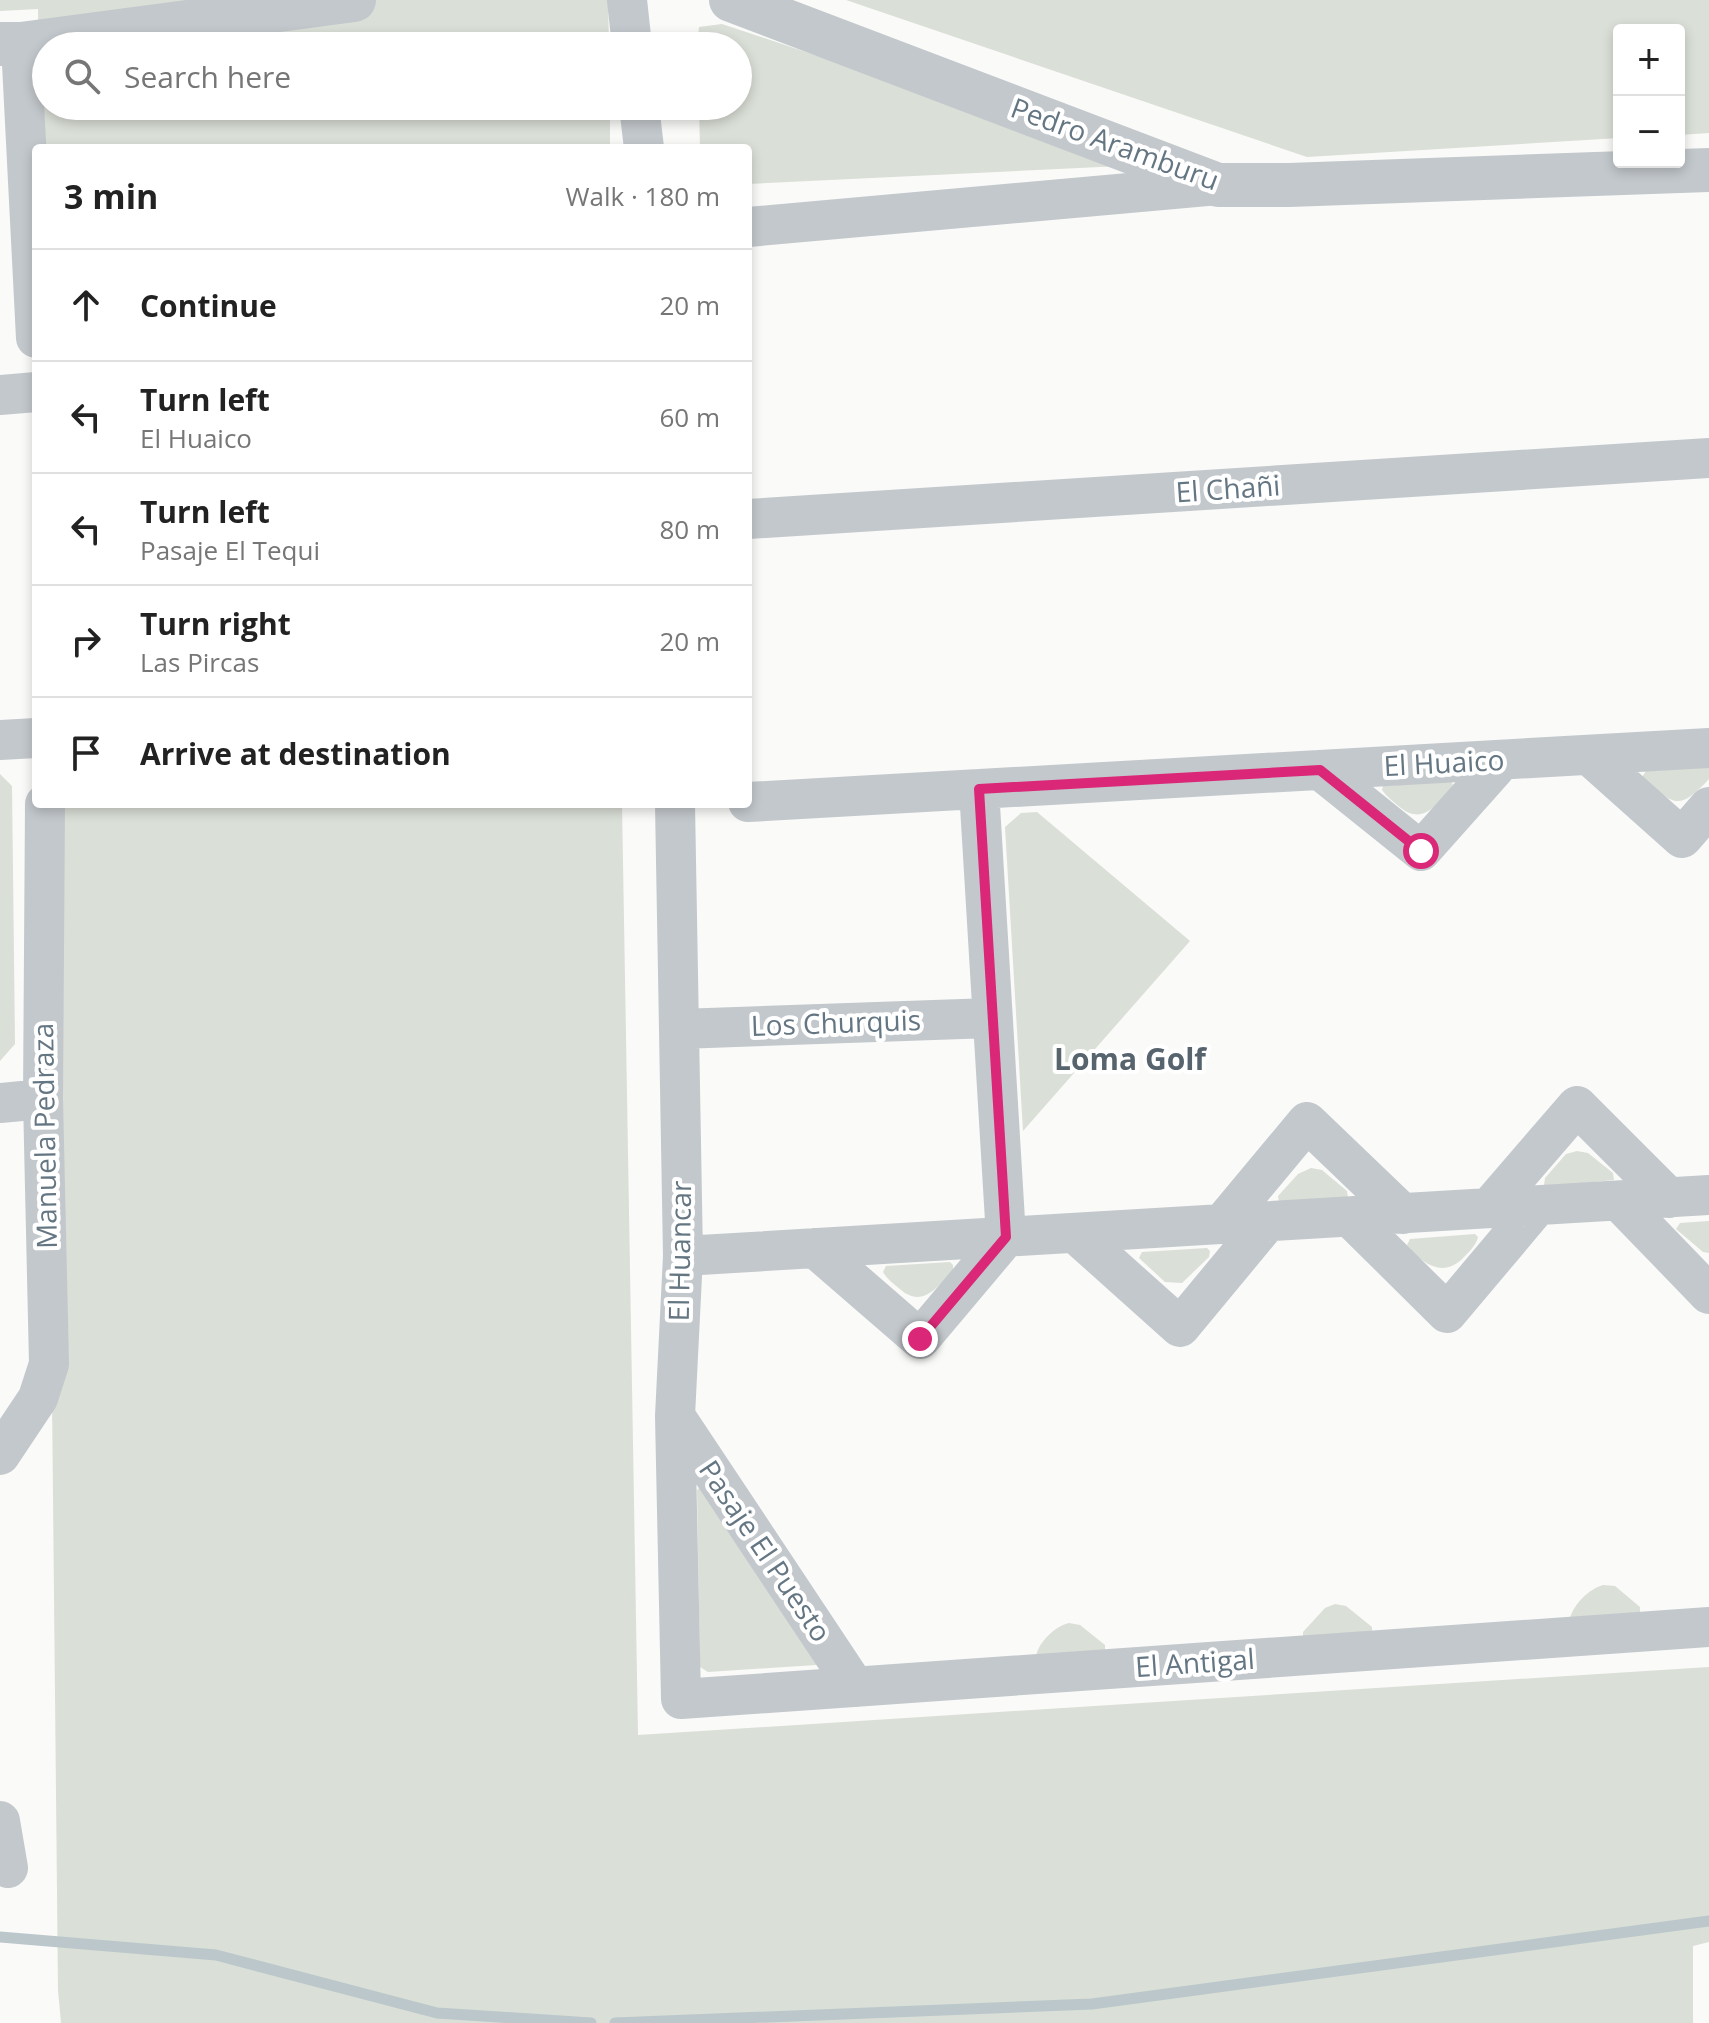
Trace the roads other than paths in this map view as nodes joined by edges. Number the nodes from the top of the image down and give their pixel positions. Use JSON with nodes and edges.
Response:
{"nodes":[{"id":1,"x":354,"y":0,"type":"edge"},
{"id":2,"x":627,"y":0,"type":"edge"},
{"id":3,"x":731,"y":0,"type":"edge"},
{"id":4,"x":105,"y":32,"type":"edge"},
{"id":5,"x":630,"y":32,"type":"edge"},
{"id":6,"x":32,"y":41,"type":"edge"},
{"id":7,"x":11,"y":44,"type":"edge"},
{"id":8,"x":641,"y":120,"type":"edge"},
{"id":9,"x":644,"y":144,"type":"edge"},
{"id":10,"x":1709,"y":170,"type":"edge"},
{"id":11,"x":1218,"y":185,"type":"junction"},
{"id":12,"x":752,"y":227,"type":"edge"},
{"id":13,"x":32,"y":291,"type":"edge"},
{"id":14,"x":32,"y":392,"type":"edge"},
{"id":15,"x":0,"y":395,"type":"edge"},
{"id":16,"x":1709,"y":458,"type":"edge"},
{"id":17,"x":752,"y":519,"type":"edge"},
{"id":18,"x":32,"y":738,"type":"edge"},
{"id":19,"x":0,"y":740,"type":"edge"},
{"id":20,"x":1709,"y":748,"type":"edge"},
{"id":21,"x":1589,"y":755,"type":"junction"},
{"id":22,"x":1502,"y":760,"type":"junction"},
{"id":23,"x":1320,"y":770,"type":"junction"},
{"id":24,"x":979,"y":789,"type":"junction"},
{"id":25,"x":752,"y":802,"type":"edge"},
{"id":26,"x":1709,"y":807,"type":"edge"},
{"id":27,"x":45,"y":808,"type":"edge"},
{"id":28,"x":685,"y":808,"type":"edge"},
{"id":29,"x":991,"y":1018,"type":"junction"},
{"id":30,"x":680,"y":1029,"type":"junction"},
{"id":31,"x":43,"y":1099,"type":"junction"},
{"id":32,"x":0,"y":1103,"type":"edge"},
{"id":33,"x":1709,"y":1195,"type":"edge"},
{"id":34,"x":1669,"y":1198,"type":"junction"},
{"id":35,"x":1619,"y":1201,"type":"junction"},
{"id":36,"x":1537,"y":1206,"type":"junction"},
{"id":37,"x":1489,"y":1208,"type":"junction"},
{"id":38,"x":1403,"y":1214,"type":"junction"},
{"id":39,"x":1350,"y":1217,"type":"junction"},
{"id":40,"x":1267,"y":1222,"type":"junction"},
{"id":41,"x":1222,"y":1224,"type":"junction"},
{"id":42,"x":1075,"y":1233,"type":"junction"},
{"id":43,"x":1006,"y":1237,"type":"junction"},
{"id":44,"x":815,"y":1248,"type":"junction"},
{"id":45,"x":683,"y":1256,"type":"junction"},
{"id":46,"x":1709,"y":1294,"type":"edge"},
{"id":47,"x":675,"y":1416,"type":"junction"},
{"id":48,"x":0,"y":1455,"type":"edge"},
{"id":49,"x":1709,"y":1627,"type":"edge"},
{"id":50,"x":855,"y":1687,"type":"junction"},
{"id":51,"x":681,"y":1699,"type":"joint"},
{"id":52,"x":0,"y":1821,"type":"edge"},
{"id":53,"x":8,"y":1868,"type":"dead end"}],
"edges":[{"from":1,"to":4,"type":"street"},
{"from":2,"to":5,"type":"street"},
{"from":3,"to":11,"type":"street","name":"Pedro Aramburu"},
{"from":6,"to":7,"type":"street"},
{"from":7,"to":13,"type":"street"},
{"from":8,"to":9,"type":"street"},
{"from":10,"to":11,"type":"street","name":"Pedro Aramburu"},
{"from":11,"to":12,"type":"street"},
{"from":14,"to":15,"type":"street"},
{"from":16,"to":17,"type":"street","name":"El Chañi"},
{"from":18,"to":19,"type":"street"},
{"from":20,"to":21,"type":"street","name":"El Huaico"},
{"from":21,"to":22,"type":"street","name":"El Huaico"},
{"from":21,"to":26,"type":"street"},
{"from":22,"to":23,"type":"street","name":"El Huaico"},
{"from":22,"to":23,"type":"street"},
{"from":23,"to":24,"type":"street","name":"El Huaico"},
{"from":24,"to":25,"type":"street","name":"El Huaico"},
{"from":24,"to":29,"type":"street"},
{"from":27,"to":31,"type":"street","name":"Manuela Pedraza"},
{"from":28,"to":30,"type":"street","name":"El Huancar"},
{"from":29,"to":30,"type":"street","name":"Los Churquis"},
{"from":29,"to":43,"type":"street"},
{"from":30,"to":45,"type":"street","name":"El Huancar"},
{"from":31,"to":32,"type":"street"},
{"from":31,"to":48,"type":"street","name":"Manuela Pedraza"},
{"from":33,"to":34,"type":"street"},
{"from":34,"to":35,"type":"street"},
{"from":34,"to":37,"type":"street"},
{"from":35,"to":36,"type":"street"},
{"from":35,"to":46,"type":"street"},
{"from":36,"to":37,"type":"street"},
{"from":36,"to":39,"type":"street"},
{"from":37,"to":38,"type":"street"},
{"from":38,"to":39,"type":"street"},
{"from":38,"to":41,"type":"street"},
{"from":39,"to":40,"type":"street"},
{"from":40,"to":41,"type":"street"},
{"from":40,"to":42,"type":"street"},
{"from":41,"to":42,"type":"street"},
{"from":42,"to":43,"type":"street"},
{"from":43,"to":44,"type":"street"},
{"from":43,"to":44,"type":"street"},
{"from":44,"to":45,"type":"street"},
{"from":45,"to":47,"type":"street","name":"El Huancar"},
{"from":47,"to":50,"type":"street","name":"Pasaje El Puesto"},
{"from":47,"to":51,"type":"street","name":"El Huancar"},
{"from":49,"to":50,"type":"street","name":"El Antigal"},
{"from":50,"to":51,"type":"street","name":"El Antigal"},
{"from":52,"to":53,"type":"street"}]}
